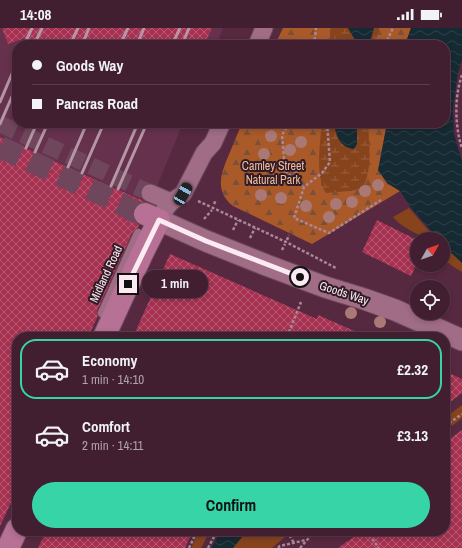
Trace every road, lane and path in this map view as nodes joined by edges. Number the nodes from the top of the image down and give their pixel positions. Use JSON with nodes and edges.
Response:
{"nodes":[{"id":1,"x":264,"y":28,"type":"edge"},
{"id":2,"x":316,"y":28,"type":"edge"},
{"id":3,"x":392,"y":28,"type":"edge"},
{"id":4,"x":258,"y":40,"type":"edge"},
{"id":5,"x":315,"y":40,"type":"edge"},
{"id":6,"x":387,"y":40,"type":"edge"},
{"id":7,"x":462,"y":75,"type":"edge"},
{"id":8,"x":220,"y":128,"type":"edge"},
{"id":9,"x":286,"y":128,"type":"edge"},
{"id":10,"x":327,"y":128,"type":"edge"},
{"id":11,"x":462,"y":149,"type":"edge"},
{"id":12,"x":304,"y":187,"type":"junction"},
{"id":13,"x":216,"y":200,"type":"dead end"},
{"id":14,"x":381,"y":200,"type":"dead end"},
{"id":15,"x":214,"y":204,"type":"dead end"},
{"id":16,"x":158,"y":209,"type":"junction"},
{"id":17,"x":238,"y":220,"type":"junction"},
{"id":18,"x":255,"y":228,"type":"junction"},
{"id":19,"x":232,"y":233,"type":"dead end"},
{"id":20,"x":289,"y":235,"type":"dead end"},
{"id":21,"x":287,"y":240,"type":"dead end"},
{"id":22,"x":249,"y":241,"type":"dead end"},
{"id":23,"x":339,"y":269,"type":"dead end"},
{"id":24,"x":301,"y":302,"type":"dead end"},
{"id":25,"x":108,"y":329,"type":"edge"},
{"id":26,"x":289,"y":332,"type":"edge"},
{"id":27,"x":444,"y":332,"type":"edge"},
{"id":28,"x":450,"y":335,"type":"edge"},
{"id":29,"x":462,"y":340,"type":"edge"},
{"id":30,"x":462,"y":414,"type":"edge"},
{"id":31,"x":450,"y":422,"type":"edge"},
{"id":32,"x":14,"y":536,"type":"edge"},
{"id":33,"x":195,"y":536,"type":"edge"},
{"id":34,"x":214,"y":536,"type":"edge"},
{"id":35,"x":290,"y":536,"type":"edge"},
{"id":36,"x":310,"y":536,"type":"edge"},
{"id":37,"x":370,"y":536,"type":"edge"},
{"id":38,"x":306,"y":540,"type":"junction"},
{"id":39,"x":294,"y":543,"type":"junction"},
{"id":40,"x":8,"y":548,"type":"edge"},
{"id":41,"x":190,"y":548,"type":"edge"},
{"id":42,"x":208,"y":548,"type":"edge"},
{"id":43,"x":278,"y":548,"type":"edge"},
{"id":44,"x":300,"y":548,"type":"edge"},
{"id":45,"x":379,"y":548,"type":"edge"}],
"edges":[{"from":1,"to":4,"type":"street"},
{"from":2,"to":5,"type":"path"},
{"from":3,"to":6,"type":"path"},
{"from":7,"to":11,"type":"path"},
{"from":8,"to":16,"type":"street"},
{"from":9,"to":12,"type":"path"},
{"from":10,"to":12,"type":"path"},
{"from":12,"to":14,"type":"path"},
{"from":13,"to":15,"type":"path"},
{"from":16,"to":17,"type":"path","name":"Goods Way"},
{"from":16,"to":25,"type":"main road"},
{"from":16,"to":27,"type":"street","name":"Goods Way"},
{"from":17,"to":18,"type":"path","name":"Goods Way"},
{"from":17,"to":19,"type":"path"},
{"from":18,"to":22,"type":"path"},
{"from":18,"to":23,"type":"path","name":"Goods Way"},
{"from":20,"to":21,"type":"path"},
{"from":24,"to":26,"type":"path"},
{"from":28,"to":29,"type":"street","name":"Goods Way"},
{"from":30,"to":31,"type":"path"},
{"from":32,"to":40,"type":"main road"},
{"from":33,"to":41,"type":"path"},
{"from":34,"to":42,"type":"path"},
{"from":35,"to":39,"type":"path"},
{"from":36,"to":38,"type":"path"},
{"from":37,"to":45,"type":"path"},
{"from":38,"to":39,"type":"path"},
{"from":38,"to":44,"type":"path"},
{"from":39,"to":43,"type":"path"}]}
